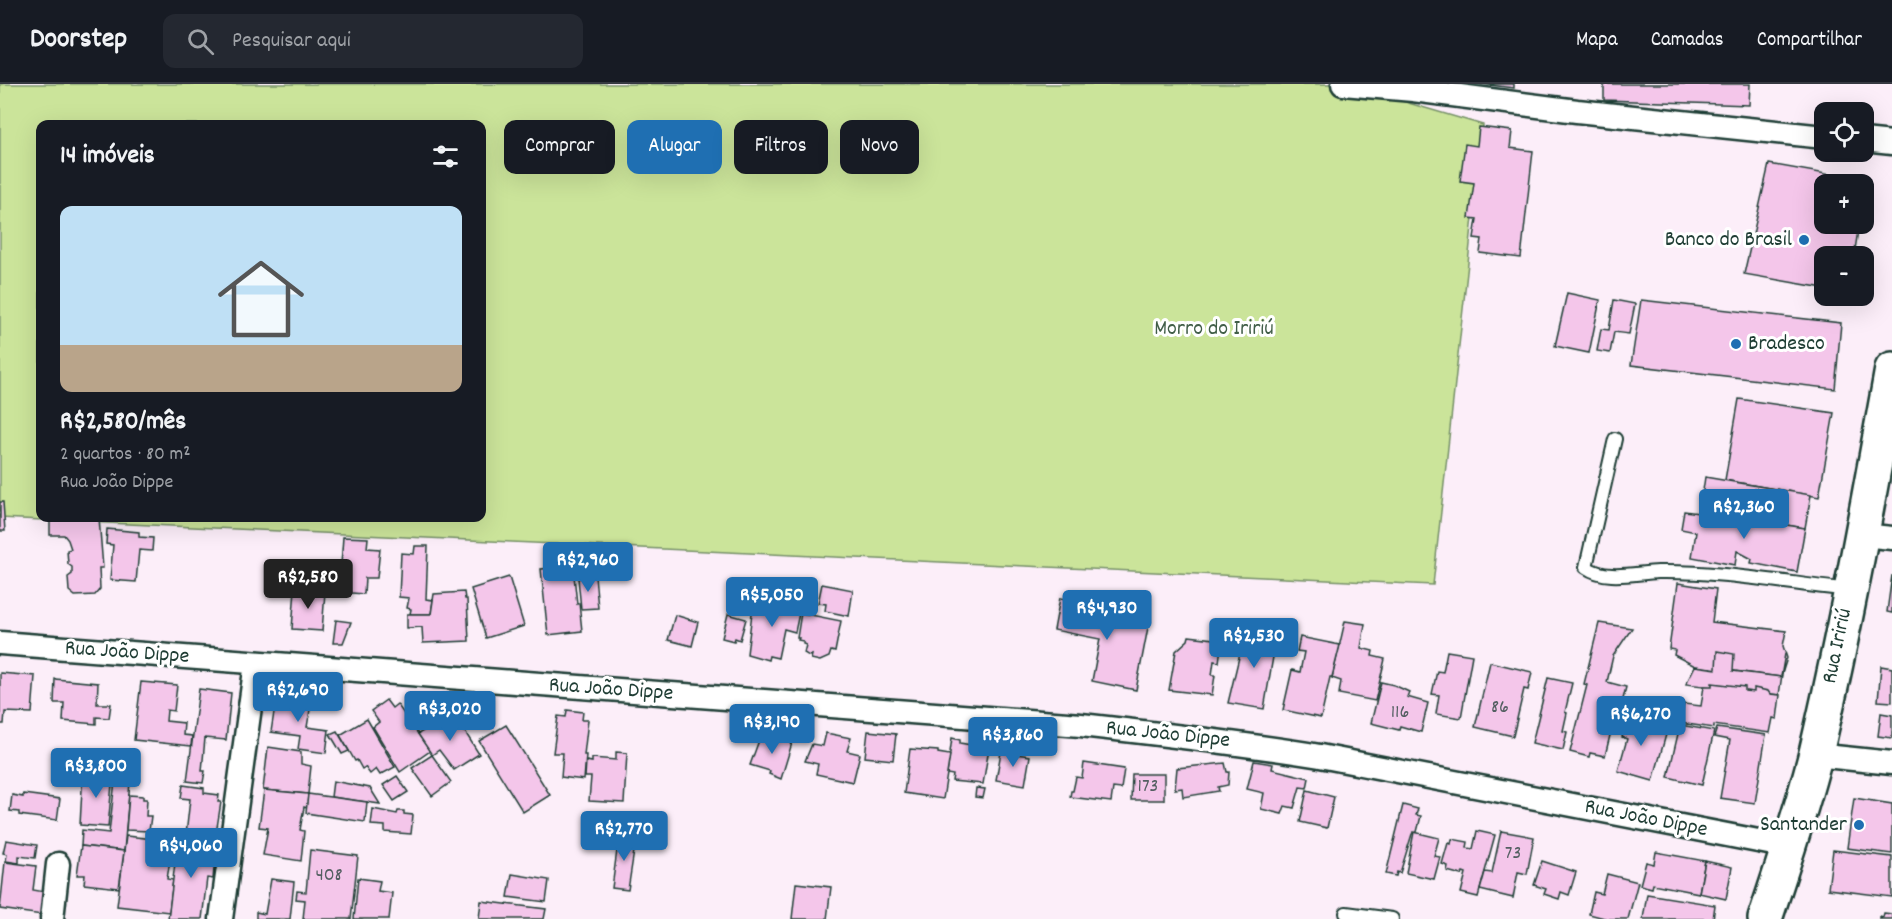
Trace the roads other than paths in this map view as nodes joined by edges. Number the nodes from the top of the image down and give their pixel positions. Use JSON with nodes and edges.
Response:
{"nodes":[{"id":1,"x":1343,"y":84,"type":"edge"},
{"id":2,"x":1814,"y":136,"type":"edge"},
{"id":3,"x":1874,"y":141,"type":"edge"},
{"id":4,"x":1892,"y":143,"type":"edge"},
{"id":5,"x":1892,"y":369,"type":"edge"},
{"id":6,"x":1615,"y":439,"type":"dead end"},
{"id":7,"x":1877,"y":536,"type":"edge"},
{"id":8,"x":1850,"y":590,"type":"junction"},
{"id":9,"x":0,"y":643,"type":"edge"},
{"id":10,"x":256,"y":663,"type":"junction"},
{"id":11,"x":1815,"y":755,"type":"junction"},
{"id":12,"x":1892,"y":763,"type":"edge"},
{"id":13,"x":1789,"y":847,"type":"junction"},
{"id":14,"x":58,"y":864,"type":"dead end"},
{"id":15,"x":1346,"y":913,"type":"dead end"},
{"id":16,"x":52,"y":919,"type":"edge"},
{"id":17,"x":221,"y":919,"type":"edge"},
{"id":18,"x":1392,"y":919,"type":"edge"},
{"id":19,"x":1765,"y":919,"type":"edge"}],
"edges":[{"from":1,"to":2,"type":"street"},
{"from":3,"to":4,"type":"street"},
{"from":5,"to":7,"type":"main road","name":"Rua Iririú"},
{"from":6,"to":8,"type":"lane"},
{"from":7,"to":8,"type":"main road","name":"Rua Iririú"},
{"from":8,"to":11,"type":"main road","name":"Rua Iririú"},
{"from":9,"to":10,"type":"street","name":"Rua João Dippe"},
{"from":10,"to":13,"type":"street","name":"Rua João Dippe"},
{"from":10,"to":17,"type":"street"},
{"from":11,"to":12,"type":"street"},
{"from":11,"to":13,"type":"main road","name":"Rua Iririú"},
{"from":13,"to":19,"type":"main road","name":"Rua Iririú"},
{"from":14,"to":16,"type":"street"},
{"from":15,"to":18,"type":"lane"}]}
